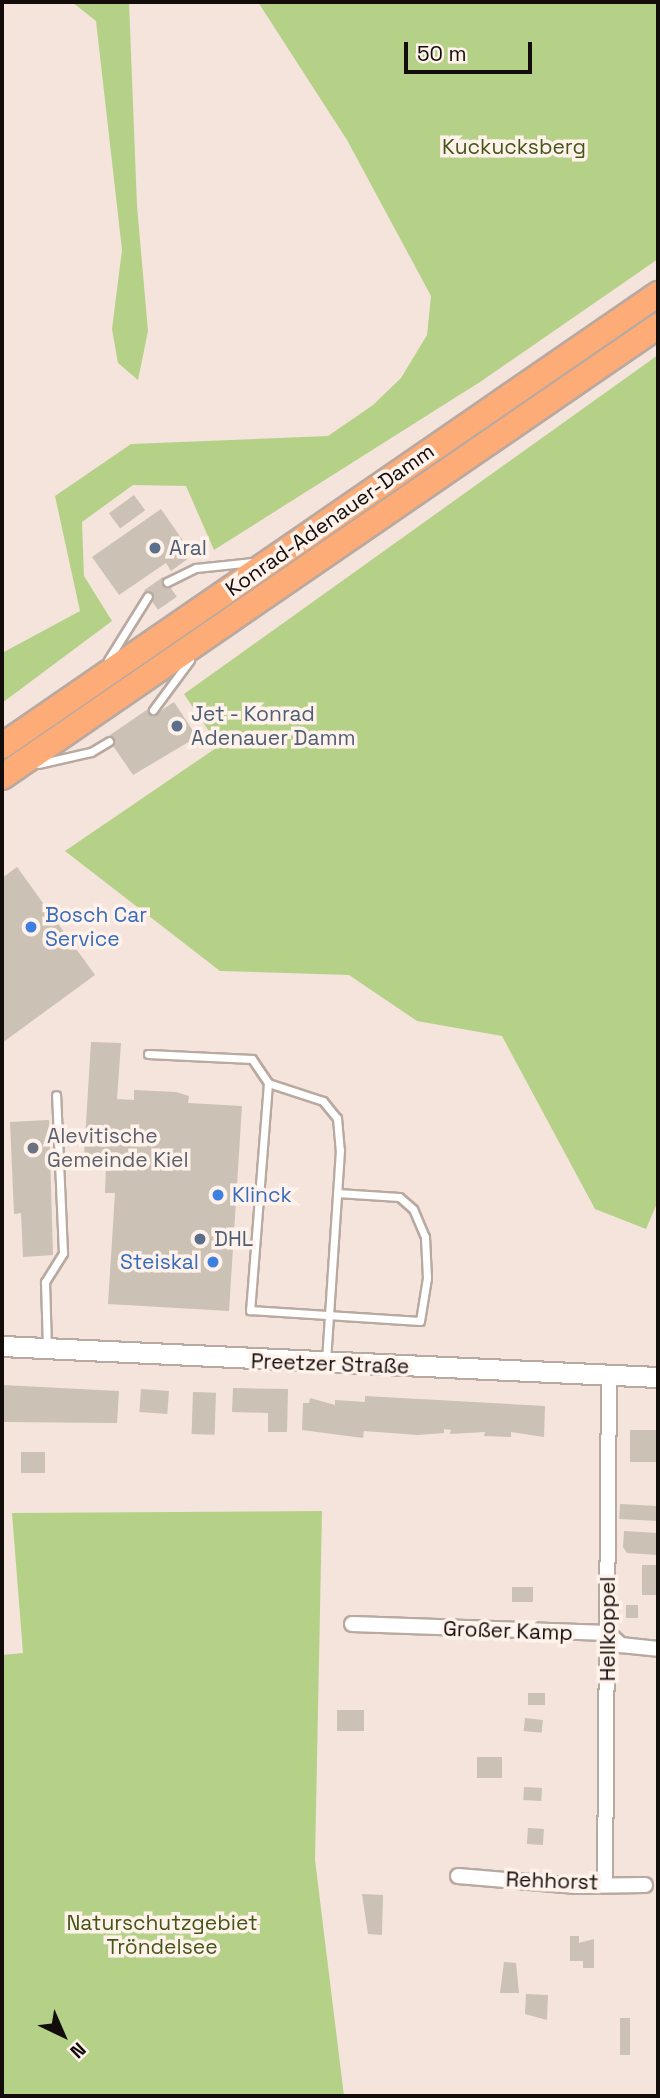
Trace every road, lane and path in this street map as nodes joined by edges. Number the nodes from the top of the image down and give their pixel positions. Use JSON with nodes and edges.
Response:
{"nodes":[{"id":1,"x":658,"y":294,"type":"edge"},
{"id":2,"x":658,"y":326,"type":"edge"},
{"id":3,"x":281,"y":555,"type":"junction"},
{"id":4,"x":167,"y":582,"type":"dead end"},
{"id":5,"x":148,"y":596,"type":"dead end"},
{"id":6,"x":214,"y":631,"type":"junction"},
{"id":7,"x":89,"y":686,"type":"junction"},
{"id":8,"x":153,"y":710,"type":"dead end"},
{"id":9,"x":109,"y":741,"type":"dead end"},
{"id":10,"x":2,"y":746,"type":"edge"},
{"id":11,"x":11,"y":770,"type":"edge"},
{"id":12,"x":148,"y":1054,"type":"dead end"},
{"id":13,"x":268,"y":1083,"type":"junction"},
{"id":14,"x":56,"y":1095,"type":"dead end"},
{"id":15,"x":337,"y":1193,"type":"junction"},
{"id":16,"x":329,"y":1315,"type":"junction"},
{"id":17,"x":2,"y":1346,"type":"edge"},
{"id":18,"x":47,"y":1349,"type":"junction"},
{"id":19,"x":326,"y":1364,"type":"junction"},
{"id":20,"x":609,"y":1376,"type":"junction"},
{"id":21,"x":658,"y":1377,"type":"edge"},
{"id":22,"x":352,"y":1624,"type":"dead end"},
{"id":23,"x":608,"y":1633,"type":"junction"},
{"id":24,"x":658,"y":1649,"type":"edge"},
{"id":25,"x":458,"y":1877,"type":"dead end"},
{"id":26,"x":605,"y":1882,"type":"junction"},
{"id":27,"x":645,"y":1885,"type":"dead end"}],
"edges":[{"from":1,"to":3,"type":"highway","name":"Konrad-Adenauer-Damm"},
{"from":2,"to":6,"type":"highway","name":"Konrad-Adenauer-Damm"},
{"from":3,"to":4,"type":"lane"},
{"from":3,"to":7,"type":"highway","name":"Konrad-Adenauer-Damm"},
{"from":5,"to":7,"type":"lane"},
{"from":6,"to":8,"type":"lane"},
{"from":6,"to":11,"type":"highway","name":"Konrad-Adenauer-Damm"},
{"from":7,"to":10,"type":"highway","name":"Konrad-Adenauer-Damm"},
{"from":9,"to":11,"type":"lane"},
{"from":12,"to":13,"type":"lane"},
{"from":13,"to":15,"type":"lane"},
{"from":13,"to":16,"type":"lane"},
{"from":14,"to":18,"type":"lane"},
{"from":15,"to":16,"type":"lane"},
{"from":15,"to":16,"type":"lane"},
{"from":16,"to":19,"type":"lane"},
{"from":17,"to":18,"type":"street","name":"Preetzer Straße"},
{"from":18,"to":19,"type":"street","name":"Preetzer Straße"},
{"from":19,"to":20,"type":"street","name":"Preetzer Straße"},
{"from":20,"to":21,"type":"street","name":"Preetzer Straße"},
{"from":20,"to":23,"type":"street","name":"Hellkoppel"},
{"from":22,"to":23,"type":"street","name":"Großer Kamp"},
{"from":23,"to":24,"type":"street","name":"Großer Kamp"},
{"from":23,"to":26,"type":"street","name":"Hellkoppel"},
{"from":25,"to":26,"type":"street","name":"Rehhorst"},
{"from":26,"to":27,"type":"street","name":"Rehhorst"}]}
